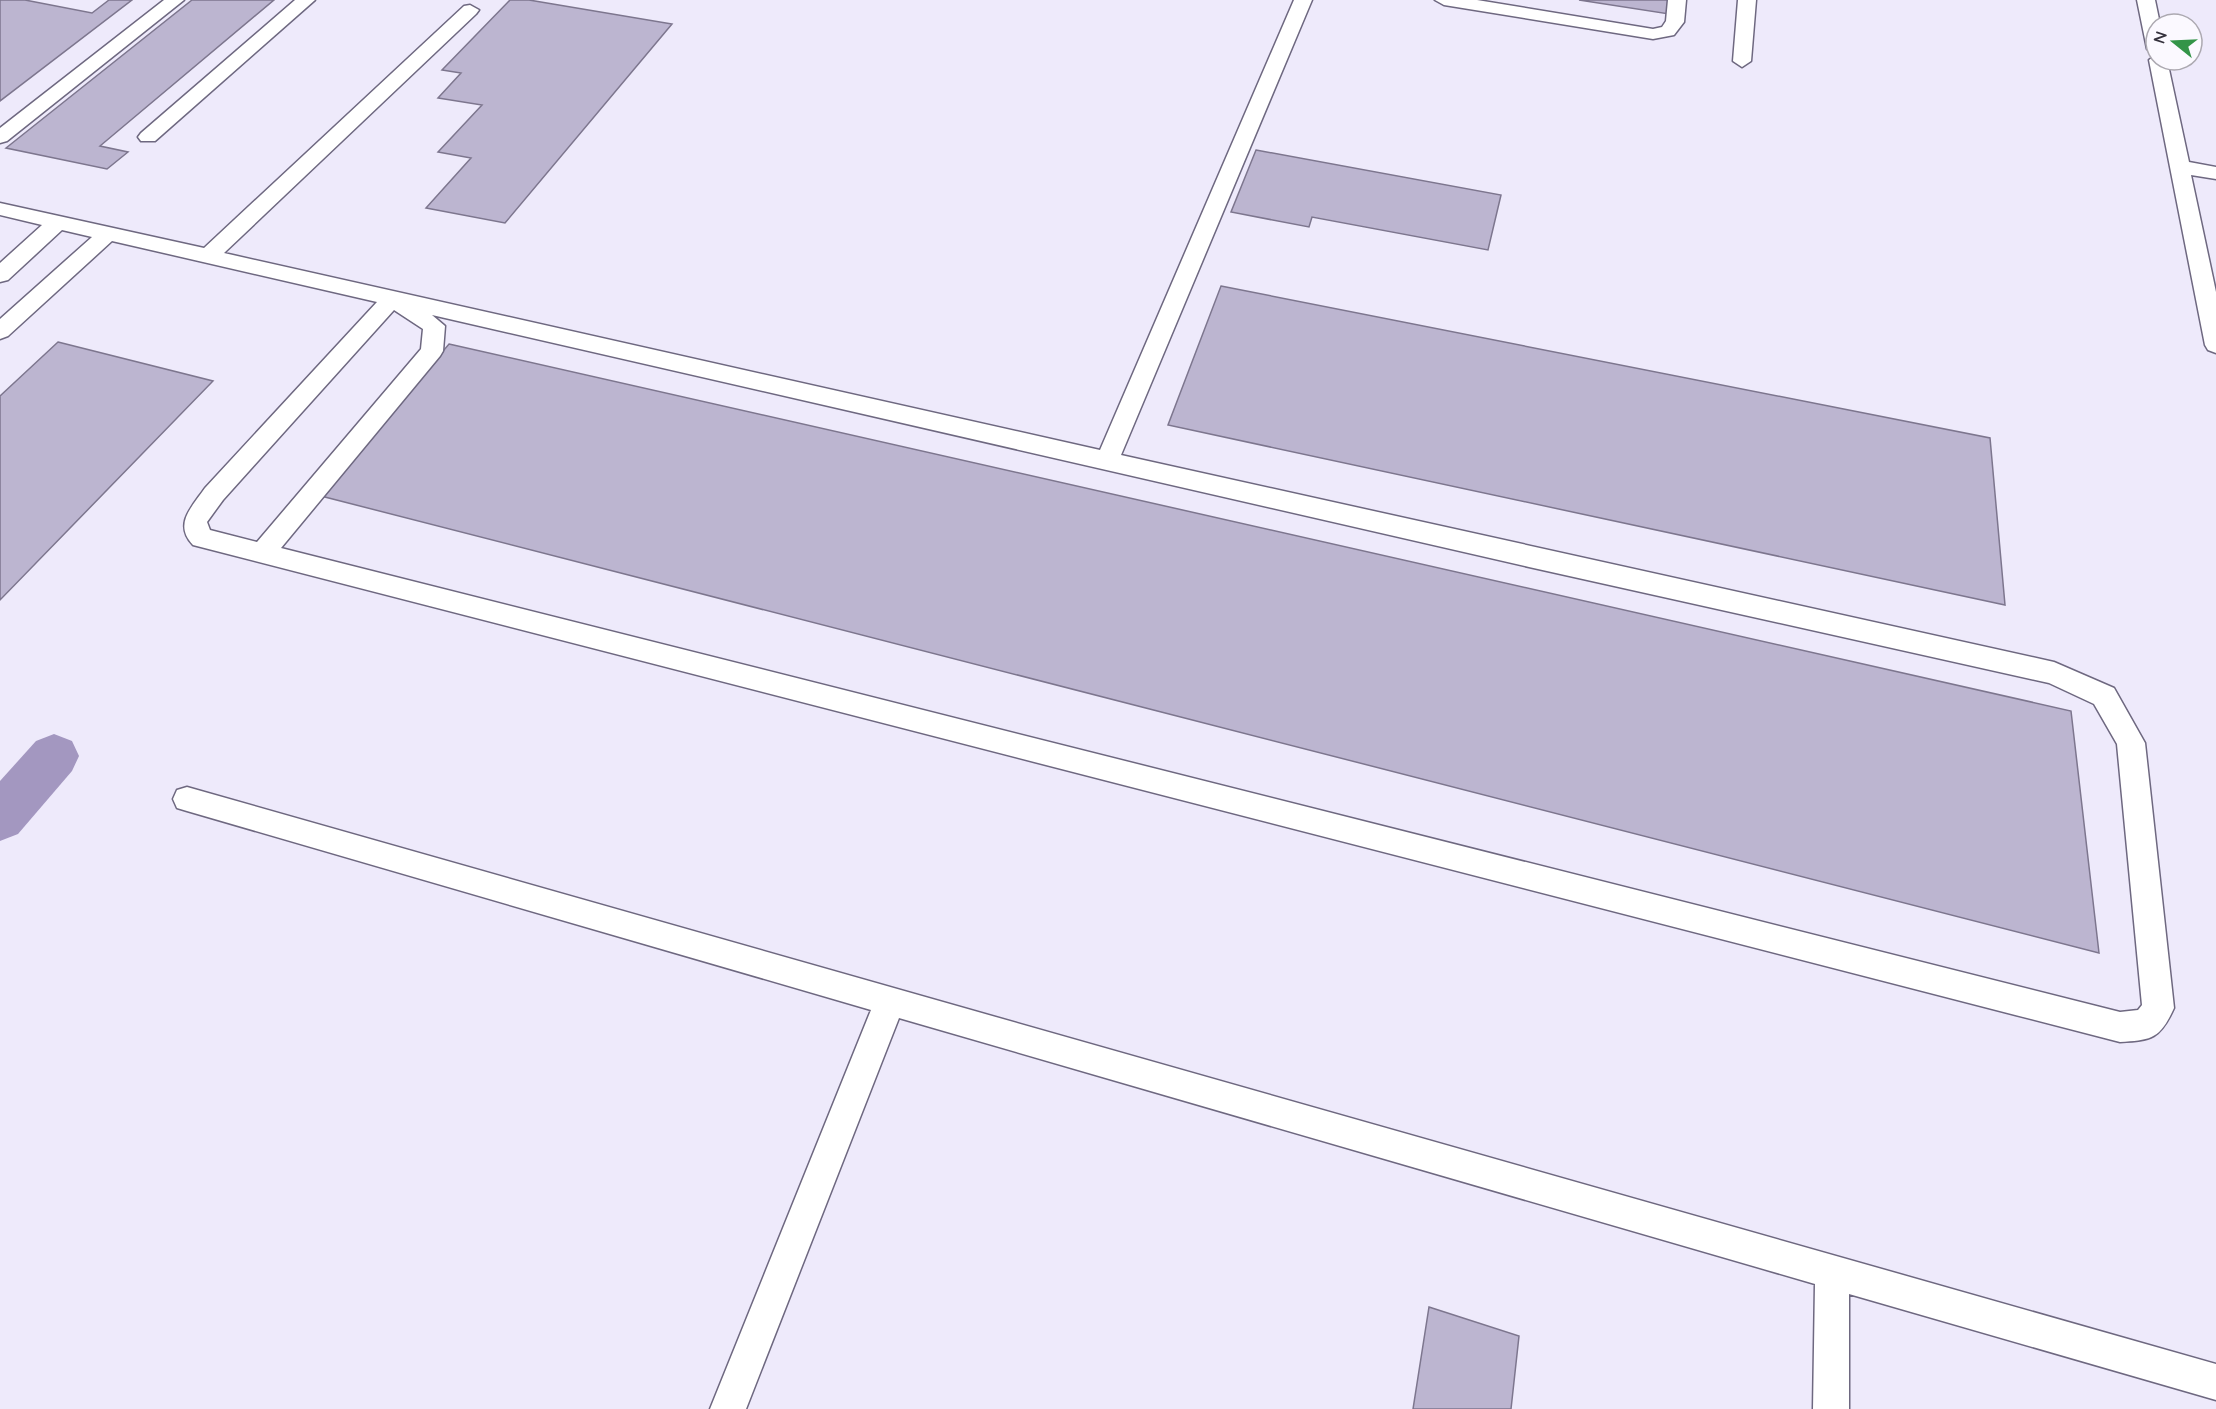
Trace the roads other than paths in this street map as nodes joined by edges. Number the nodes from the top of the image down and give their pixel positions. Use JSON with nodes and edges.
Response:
{"nodes":[{"id":1,"x":175,"y":0,"type":"edge"},
{"id":2,"x":306,"y":0,"type":"edge"},
{"id":3,"x":1303,"y":0,"type":"edge"},
{"id":4,"x":1443,"y":0,"type":"edge"},
{"id":5,"x":1677,"y":0,"type":"edge"},
{"id":6,"x":1747,"y":0,"type":"edge"},
{"id":7,"x":470,"y":10,"type":"dead end"},
{"id":8,"x":1742,"y":61,"type":"dead end"},
{"id":9,"x":2160,"y":72,"type":"edge"},
{"id":10,"x":0,"y":137,"type":"edge"},
{"id":11,"x":148,"y":137,"type":"dead end"},
{"id":12,"x":2180,"y":167,"type":"junction"},
{"id":13,"x":2216,"y":173,"type":"edge"},
{"id":14,"x":0,"y":209,"type":"edge"},
{"id":15,"x":58,"y":222,"type":"junction"},
{"id":16,"x":107,"y":234,"type":"junction"},
{"id":17,"x":207,"y":257,"type":"junction"},
{"id":18,"x":0,"y":274,"type":"edge"},
{"id":19,"x":392,"y":299,"type":"junction"},
{"id":20,"x":0,"y":332,"type":"edge"},
{"id":21,"x":2216,"y":345,"type":"edge"},
{"id":22,"x":1107,"y":461,"type":"junction"},
{"id":23,"x":263,"y":553,"type":"junction"},
{"id":24,"x":187,"y":799,"type":"dead end"},
{"id":25,"x":890,"y":1000,"type":"junction"},
{"id":26,"x":1832,"y":1271,"type":"junction"},
{"id":27,"x":2216,"y":1382,"type":"edge"},
{"id":28,"x":728,"y":1409,"type":"edge"},
{"id":29,"x":1831,"y":1409,"type":"edge"}],
"edges":[{"from":1,"to":10,"type":"lane"},
{"from":2,"to":11,"type":"lane"},
{"from":3,"to":22,"type":"lane"},
{"from":4,"to":5,"type":"lane"},
{"from":6,"to":8,"type":"lane"},
{"from":7,"to":17,"type":"lane"},
{"from":9,"to":12,"type":"lane"},
{"from":12,"to":13,"type":"lane"},
{"from":12,"to":21,"type":"lane"},
{"from":14,"to":15,"type":"lane"},
{"from":15,"to":16,"type":"lane"},
{"from":15,"to":18,"type":"lane"},
{"from":16,"to":17,"type":"lane"},
{"from":16,"to":20,"type":"lane"},
{"from":17,"to":19,"type":"lane"},
{"from":19,"to":22,"type":"lane"},
{"from":19,"to":23,"type":"lane"},
{"from":19,"to":23,"type":"lane"},
{"from":22,"to":23,"type":"lane"},
{"from":24,"to":25,"type":"lane"},
{"from":25,"to":26,"type":"lane"},
{"from":25,"to":28,"type":"lane"},
{"from":26,"to":27,"type":"lane"},
{"from":26,"to":29,"type":"lane"}]}
